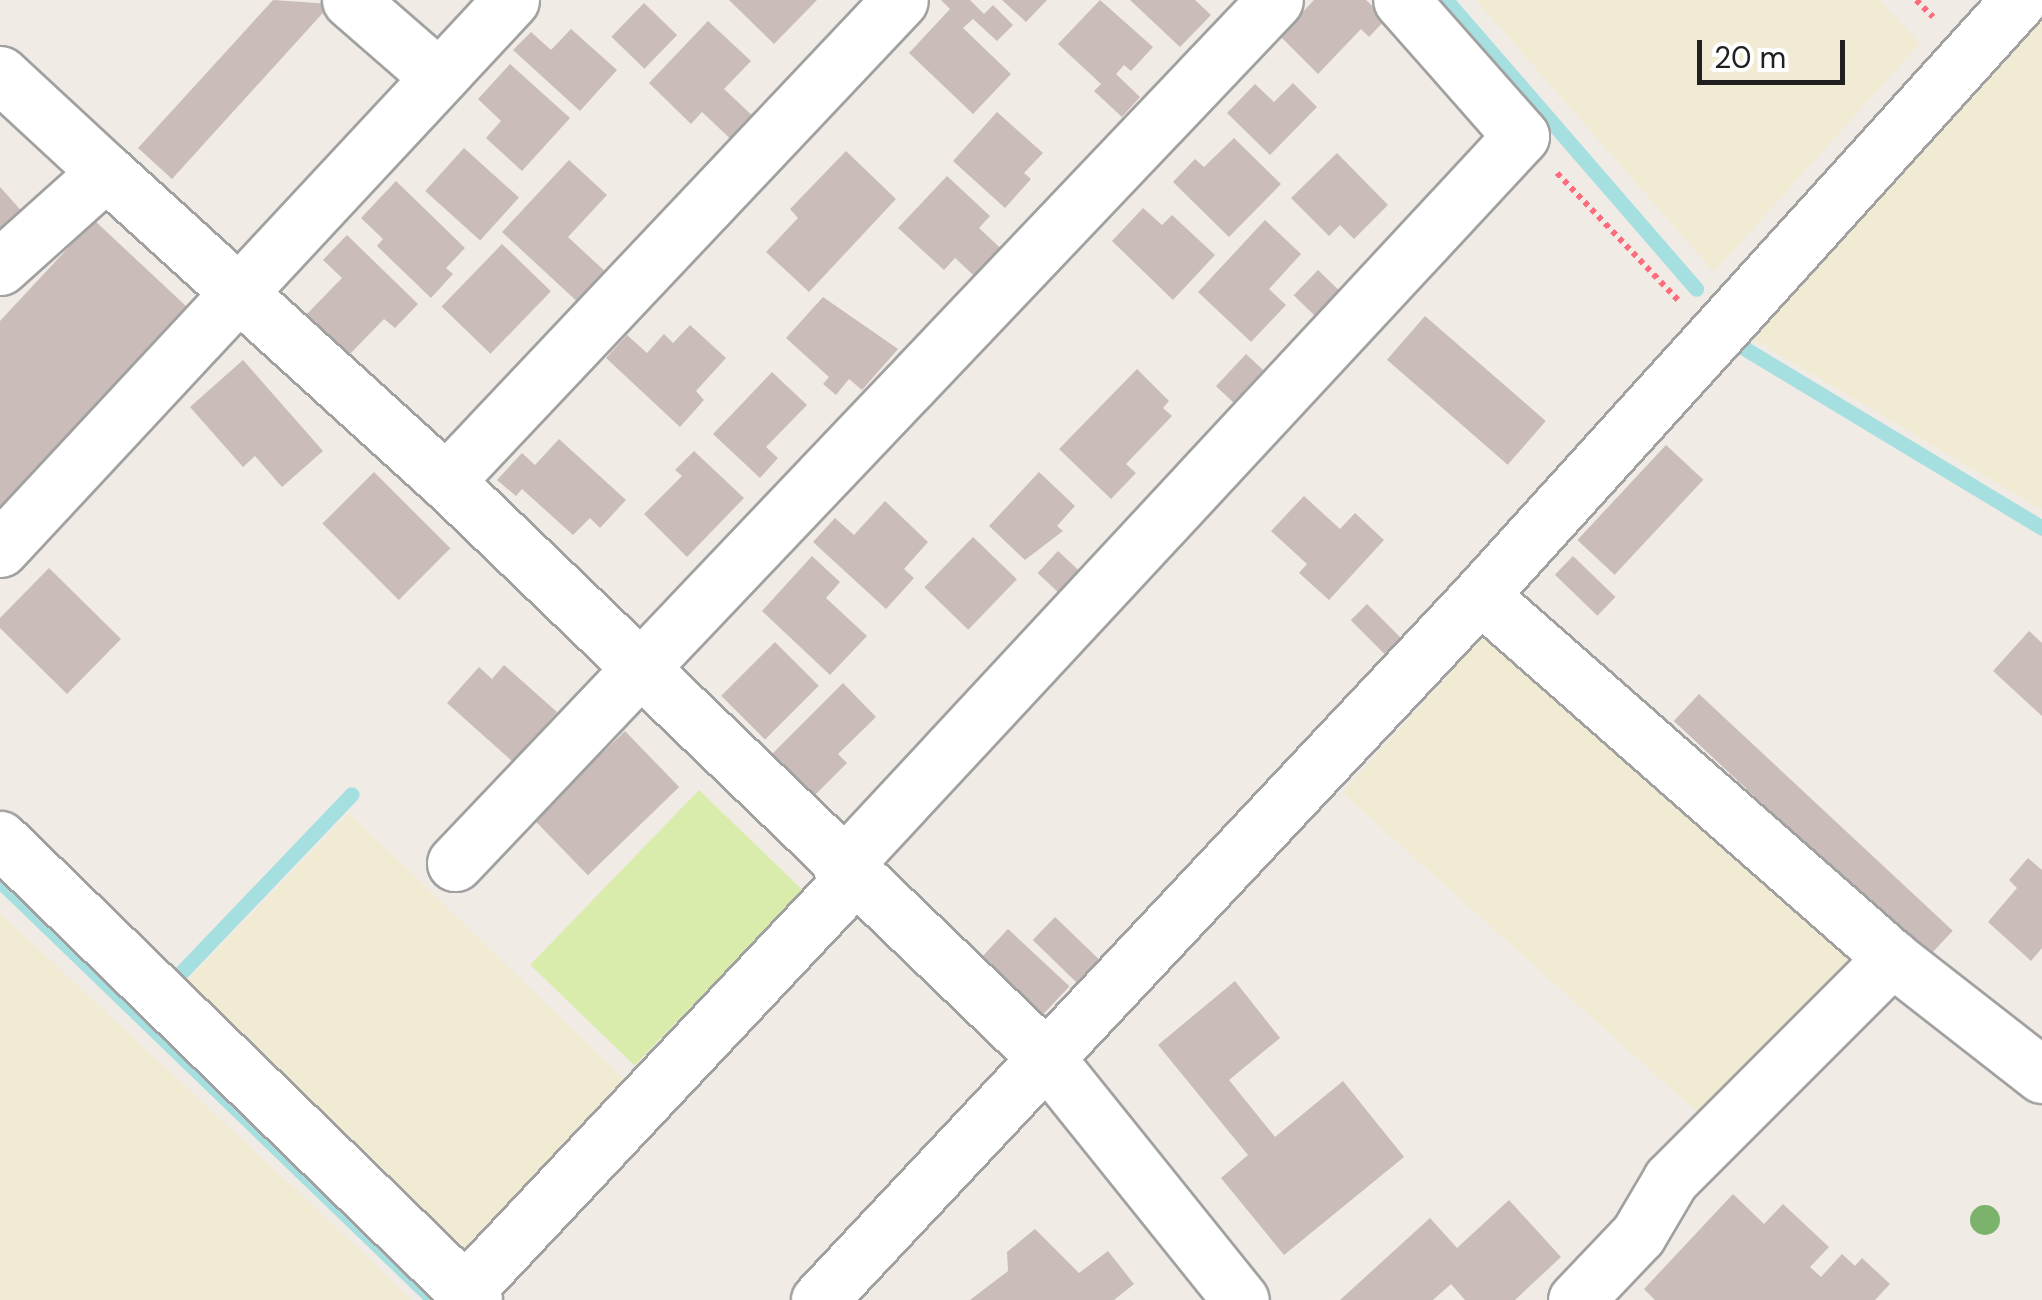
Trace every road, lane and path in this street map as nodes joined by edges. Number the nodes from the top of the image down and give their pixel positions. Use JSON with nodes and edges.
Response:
{"nodes":[{"id":1,"x":350,"y":0,"type":"edge"},
{"id":2,"x":511,"y":0,"type":"edge"},
{"id":3,"x":900,"y":0,"type":"edge"},
{"id":4,"x":1274,"y":0,"type":"edge"},
{"id":5,"x":1402,"y":0,"type":"edge"},
{"id":6,"x":2019,"y":0,"type":"edge"},
{"id":7,"x":0,"y":74,"type":"edge"},
{"id":8,"x":437,"y":76,"type":"junction"},
{"id":9,"x":1521,"y":136,"type":"junction"},
{"id":10,"x":106,"y":172,"type":"junction"},
{"id":11,"x":0,"y":266,"type":"edge"},
{"id":12,"x":236,"y":290,"type":"junction"},
{"id":13,"x":1713,"y":336,"type":"junction"},
{"id":14,"x":446,"y":481,"type":"junction"},
{"id":15,"x":0,"y":549,"type":"edge"},
{"id":16,"x":1480,"y":595,"type":"junction"},
{"id":17,"x":642,"y":670,"type":"junction"},
{"id":18,"x":0,"y":839,"type":"edge"},
{"id":19,"x":456,"y":863,"type":"dead end"},
{"id":20,"x":847,"y":873,"type":"junction"},
{"id":21,"x":1892,"y":958,"type":"junction"},
{"id":22,"x":1047,"y":1059,"type":"junction"},
{"id":23,"x":2042,"y":1075,"type":"edge"},
{"id":24,"x":469,"y":1295,"type":"edge"},
{"id":25,"x":819,"y":1300,"type":"edge"},
{"id":26,"x":1241,"y":1300,"type":"edge"},
{"id":27,"x":1576,"y":1300,"type":"edge"}],
"edges":[{"from":1,"to":8,"type":"street"},
{"from":2,"to":8,"type":"street"},
{"from":3,"to":14,"type":"street"},
{"from":4,"to":17,"type":"street"},
{"from":5,"to":9,"type":"street"},
{"from":6,"to":13,"type":"street"},
{"from":7,"to":10,"type":"street"},
{"from":8,"to":12,"type":"street"},
{"from":9,"to":13,"type":"path"},
{"from":9,"to":20,"type":"street"},
{"from":10,"to":11,"type":"street"},
{"from":10,"to":12,"type":"street"},
{"from":12,"to":14,"type":"street"},
{"from":12,"to":15,"type":"street"},
{"from":13,"to":16,"type":"street"},
{"from":14,"to":17,"type":"street"},
{"from":16,"to":21,"type":"street"},
{"from":16,"to":22,"type":"street"},
{"from":17,"to":19,"type":"street"},
{"from":17,"to":20,"type":"street"},
{"from":18,"to":24,"type":"street"},
{"from":20,"to":22,"type":"street"},
{"from":20,"to":24,"type":"street"},
{"from":21,"to":23,"type":"street"},
{"from":21,"to":27,"type":"street"},
{"from":22,"to":25,"type":"street"},
{"from":22,"to":26,"type":"street"}]}
